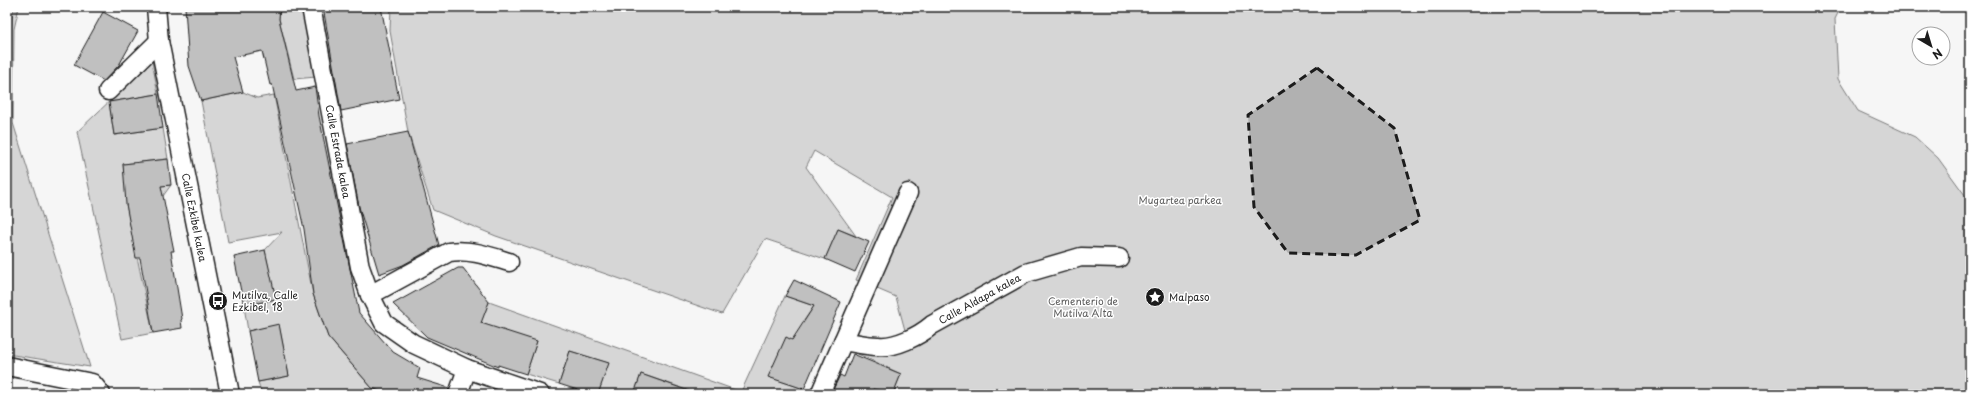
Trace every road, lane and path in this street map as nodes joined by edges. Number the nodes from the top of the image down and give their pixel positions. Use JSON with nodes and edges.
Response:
{"nodes":[{"id":1,"x":156,"y":7,"type":"edge"},
{"id":2,"x":311,"y":7,"type":"edge"},
{"id":3,"x":159,"y":41,"type":"junction"},
{"id":4,"x":108,"y":91,"type":"dead end"},
{"id":5,"x":908,"y":193,"type":"dead end"},
{"id":6,"x":1119,"y":258,"type":"dead end"},
{"id":7,"x":508,"y":262,"type":"dead end"},
{"id":8,"x":371,"y":299,"type":"junction"},
{"id":9,"x":844,"y":341,"type":"junction"},
{"id":10,"x":7,"y":366,"type":"edge"},
{"id":11,"x":467,"y":369,"type":"junction"},
{"id":12,"x":501,"y":388,"type":"edge"},
{"id":13,"x":101,"y":394,"type":"edge"},
{"id":14,"x":230,"y":394,"type":"edge"},
{"id":15,"x":458,"y":394,"type":"edge"},
{"id":16,"x":540,"y":394,"type":"edge"},
{"id":17,"x":820,"y":394,"type":"edge"}],
"edges":[{"from":1,"to":3,"type":"street","name":"Calle Ezkibel kalea"},
{"from":2,"to":8,"type":"street","name":"Calle Estrada kalea"},
{"from":3,"to":4,"type":"street"},
{"from":3,"to":14,"type":"street","name":"Calle Ezkibel kalea"},
{"from":5,"to":9,"type":"street"},
{"from":6,"to":9,"type":"street","name":"Calle Aldapa kalea"},
{"from":7,"to":8,"type":"street"},
{"from":8,"to":11,"type":"street","name":"Calle Estrada kalea"},
{"from":9,"to":17,"type":"street"},
{"from":10,"to":13,"type":"street"},
{"from":11,"to":12,"type":"street","name":"Calle Estrada kalea"},
{"from":11,"to":15,"type":"street"},
{"from":12,"to":16,"type":"street","name":"Calle Estrada kalea"}]}
